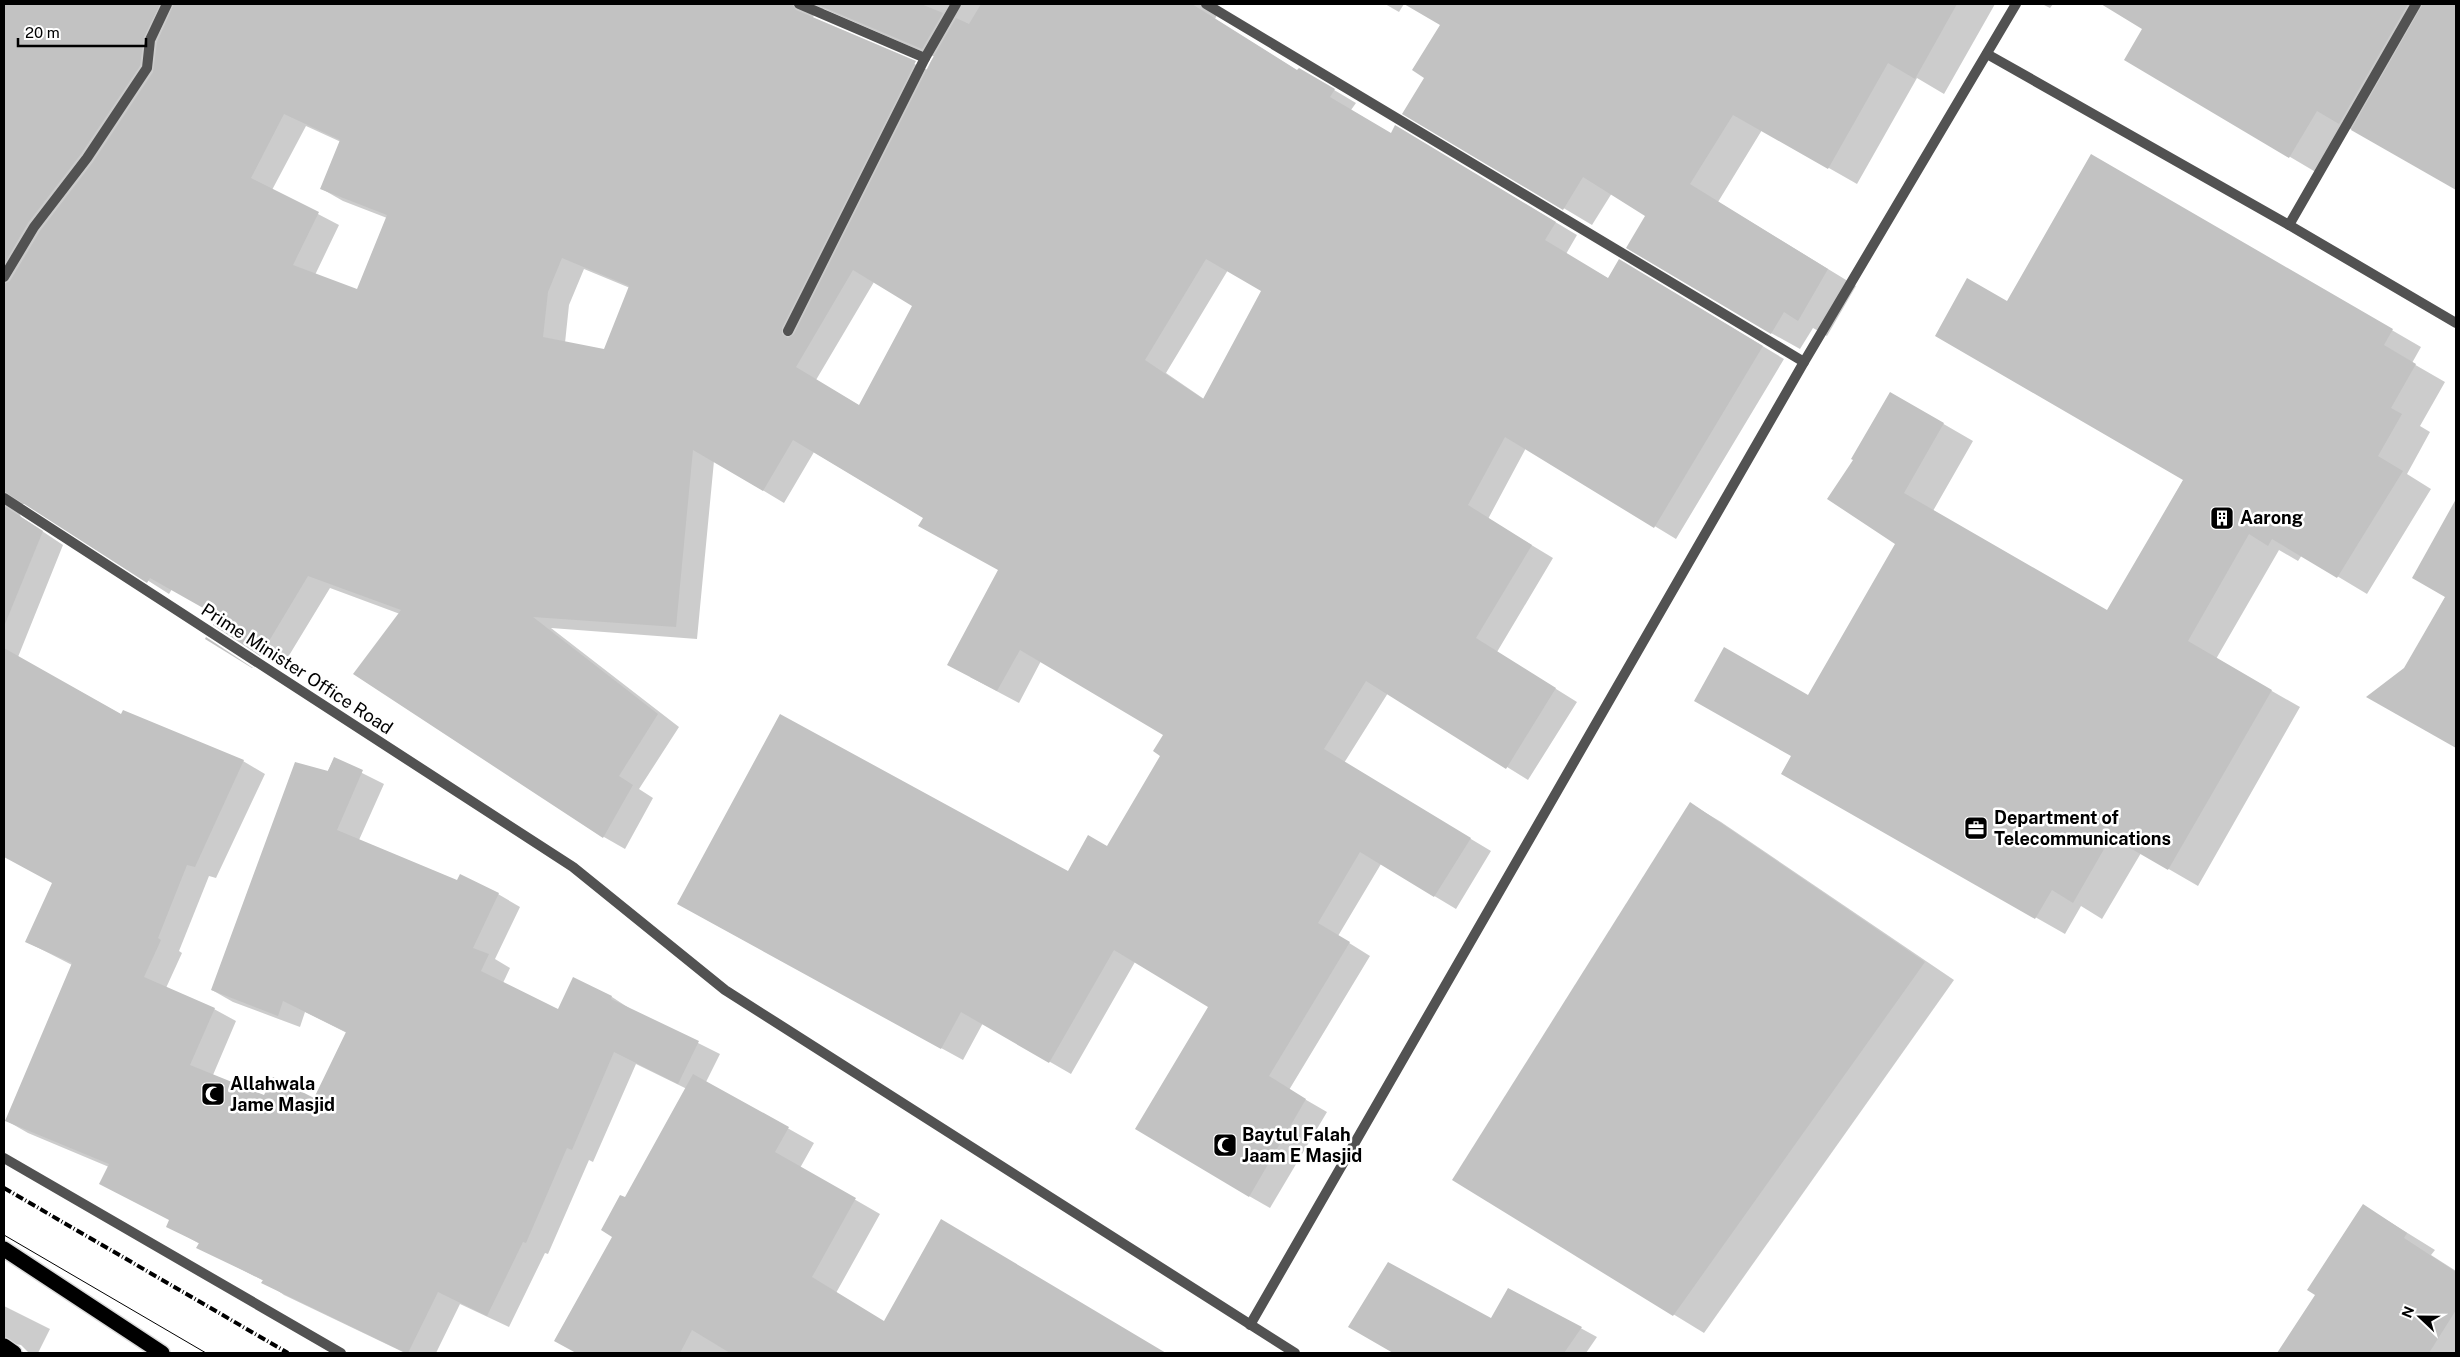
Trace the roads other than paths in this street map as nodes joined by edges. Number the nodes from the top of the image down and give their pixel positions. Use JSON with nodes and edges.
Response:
{"nodes":[{"id":1,"x":167,"y":4,"type":"edge"},
{"id":2,"x":799,"y":4,"type":"edge"},
{"id":3,"x":956,"y":4,"type":"edge"},
{"id":4,"x":1206,"y":4,"type":"edge"},
{"id":5,"x":2016,"y":4,"type":"edge"},
{"id":6,"x":2416,"y":4,"type":"edge"},
{"id":7,"x":1987,"y":54,"type":"junction"},
{"id":8,"x":925,"y":58,"type":"junction"},
{"id":9,"x":2289,"y":225,"type":"junction"},
{"id":10,"x":4,"y":277,"type":"edge"},
{"id":11,"x":2456,"y":323,"type":"edge"},
{"id":12,"x":788,"y":331,"type":"dead end"},
{"id":13,"x":1804,"y":362,"type":"junction"},
{"id":14,"x":4,"y":498,"type":"edge"},
{"id":15,"x":4,"y":1158,"type":"edge"},
{"id":16,"x":4,"y":1249,"type":"edge"},
{"id":17,"x":1250,"y":1325,"type":"junction"},
{"id":18,"x":4,"y":1346,"type":"edge"},
{"id":19,"x":14,"y":1353,"type":"edge"},
{"id":20,"x":162,"y":1353,"type":"edge"},
{"id":21,"x":341,"y":1353,"type":"edge"},
{"id":22,"x":1295,"y":1353,"type":"edge"}],
"edges":[{"from":1,"to":10,"type":"street"},
{"from":2,"to":8,"type":"street"},
{"from":3,"to":8,"type":"street"},
{"from":4,"to":13,"type":"street"},
{"from":5,"to":7,"type":"street"},
{"from":6,"to":9,"type":"street"},
{"from":7,"to":9,"type":"street"},
{"from":7,"to":13,"type":"street"},
{"from":8,"to":12,"type":"street"},
{"from":9,"to":11,"type":"street"},
{"from":13,"to":17,"type":"street"},
{"from":14,"to":17,"type":"street","name":"Prime Minister Office Road"},
{"from":15,"to":21,"type":"street"},
{"from":16,"to":20,"type":"highway"},
{"from":17,"to":22,"type":"street","name":"Prime Minister Office Road"},
{"from":18,"to":19,"type":"highway"}]}
